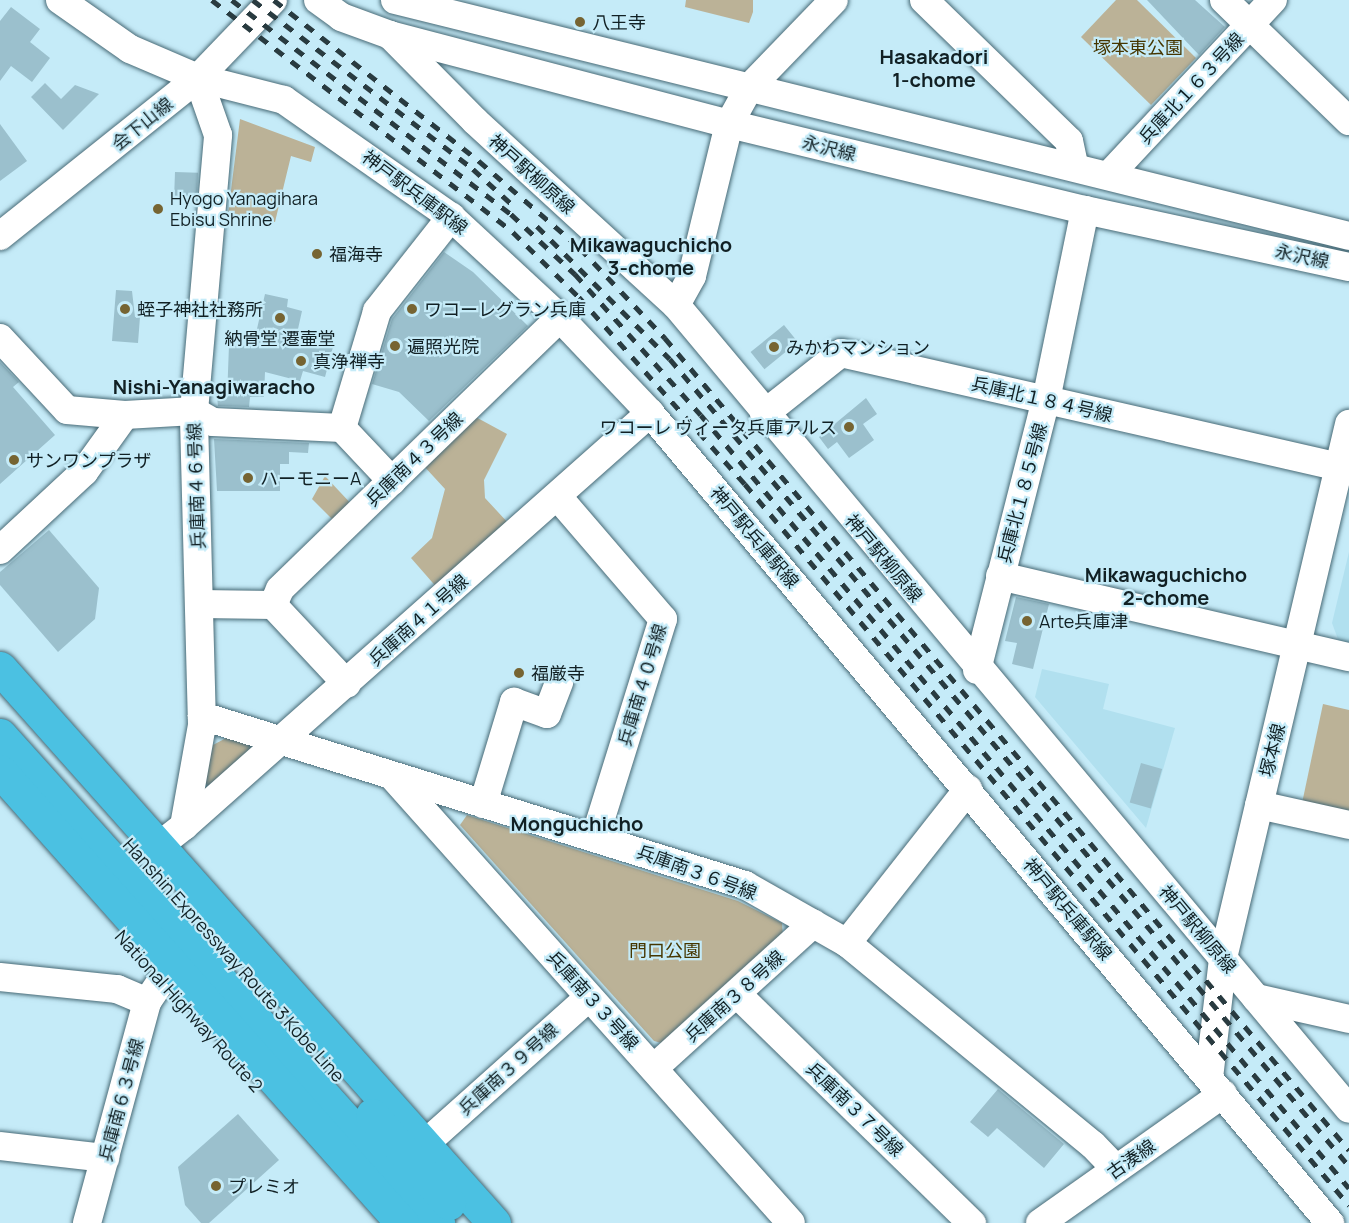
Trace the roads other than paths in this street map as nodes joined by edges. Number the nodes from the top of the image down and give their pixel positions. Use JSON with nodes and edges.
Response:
{"nodes":[{"id":1,"x":60,"y":0,"type":"edge"},
{"id":2,"x":273,"y":0,"type":"edge"},
{"id":3,"x":318,"y":0,"type":"edge"},
{"id":4,"x":395,"y":0,"type":"edge"},
{"id":5,"x":834,"y":0,"type":"edge"},
{"id":6,"x":924,"y":0,"type":"edge"},
{"id":7,"x":1224,"y":0,"type":"edge"},
{"id":8,"x":1273,"y":0,"type":"edge"},
{"id":9,"x":1250,"y":25,"type":"junction"},
{"id":10,"x":390,"y":34,"type":"junction"},
{"id":11,"x":198,"y":78,"type":"junction"},
{"id":12,"x":749,"y":88,"type":"junction"},
{"id":13,"x":1349,"y":122,"type":"edge"},
{"id":14,"x":729,"y":124,"type":"junction"},
{"id":15,"x":1074,"y":165,"type":"junction"},
{"id":16,"x":1109,"y":175,"type":"junction"},
{"id":17,"x":1085,"y":210,"type":"junction"},
{"id":18,"x":451,"y":216,"type":"junction"},
{"id":19,"x":0,"y":236,"type":"edge"},
{"id":20,"x":1349,"y":236,"type":"edge"},
{"id":21,"x":1349,"y":267,"type":"edge"},
{"id":22,"x":676,"y":305,"type":"junction"},
{"id":23,"x":560,"y":318,"type":"junction"},
{"id":24,"x":0,"y":338,"type":"edge"},
{"id":25,"x":1046,"y":400,"type":"junction"},
{"id":26,"x":194,"y":411,"type":"junction"},
{"id":27,"x":650,"y":413,"type":"junction"},
{"id":28,"x":765,"y":414,"type":"junction"},
{"id":29,"x":124,"y":415,"type":"junction"},
{"id":30,"x":1349,"y":424,"type":"edge"},
{"id":31,"x":342,"y":428,"type":"junction"},
{"id":32,"x":1340,"y":467,"type":"junction"},
{"id":33,"x":392,"y":481,"type":"junction"},
{"id":34,"x":558,"y":497,"type":"junction"},
{"id":35,"x":0,"y":550,"type":"edge"},
{"id":36,"x":1000,"y":576,"type":"junction"},
{"id":37,"x":200,"y":604,"type":"junction"},
{"id":38,"x":273,"y":605,"type":"junction"},
{"id":39,"x":1298,"y":645,"type":"junction"},
{"id":40,"x":1349,"y":657,"type":"edge"},
{"id":41,"x":0,"y":668,"type":"edge"},
{"id":42,"x":977,"y":670,"type":"junction"},
{"id":43,"x":559,"y":682,"type":"dead end"},
{"id":44,"x":347,"y":684,"type":"junction"},
{"id":45,"x":0,"y":697,"type":"edge"},
{"id":46,"x":202,"y":716,"type":"junction"},
{"id":47,"x":0,"y":735,"type":"edge"},
{"id":48,"x":281,"y":743,"type":"junction"},
{"id":49,"x":0,"y":771,"type":"edge"},
{"id":50,"x":394,"y":777,"type":"junction"},
{"id":51,"x":968,"y":789,"type":"junction"},
{"id":52,"x":0,"y":798,"type":"edge"},
{"id":53,"x":483,"y":804,"type":"junction"},
{"id":54,"x":1259,"y":805,"type":"junction"},
{"id":55,"x":1349,"y":825,"type":"edge"},
{"id":56,"x":184,"y":826,"type":"junction"},
{"id":57,"x":595,"y":837,"type":"junction"},
{"id":58,"x":156,"y":848,"type":"junction"},
{"id":59,"x":813,"y":924,"type":"junction"},
{"id":60,"x":847,"y":943,"type":"junction"},
{"id":61,"x":1223,"y":958,"type":"junction"},
{"id":62,"x":0,"y":977,"type":"edge"},
{"id":63,"x":154,"y":991,"type":"junction"},
{"id":64,"x":738,"y":995,"type":"junction"},
{"id":65,"x":589,"y":997,"type":"junction"},
{"id":66,"x":1256,"y":998,"type":"junction"},
{"id":67,"x":1349,"y":1019,"type":"edge"},
{"id":68,"x":654,"y":1068,"type":"junction"},
{"id":69,"x":1216,"y":1086,"type":"junction"},
{"id":70,"x":1349,"y":1109,"type":"edge"},
{"id":71,"x":427,"y":1142,"type":"junction"},
{"id":72,"x":0,"y":1146,"type":"edge"},
{"id":73,"x":105,"y":1158,"type":"junction"},
{"id":74,"x":1116,"y":1169,"type":"junction"},
{"id":75,"x":87,"y":1223,"type":"edge"},
{"id":76,"x":378,"y":1223,"type":"edge"},
{"id":77,"x":402,"y":1223,"type":"edge"},
{"id":78,"x":438,"y":1223,"type":"edge"},
{"id":79,"x":466,"y":1223,"type":"edge"},
{"id":80,"x":494,"y":1223,"type":"edge"},
{"id":81,"x":791,"y":1223,"type":"edge"},
{"id":82,"x":972,"y":1223,"type":"edge"},
{"id":83,"x":1041,"y":1223,"type":"edge"},
{"id":84,"x":1330,"y":1223,"type":"edge"}],
"edges":[{"from":1,"to":11,"type":"street","name":"神戸駅兵庫駅線"},
{"from":2,"to":11,"type":"street","name":"会下山線"},
{"from":3,"to":10,"type":"street","name":"永沢線"},
{"from":4,"to":12,"type":"street","name":"永沢線"},
{"from":5,"to":12,"type":"street"},
{"from":6,"to":15,"type":"street"},
{"from":7,"to":9,"type":"street"},
{"from":8,"to":9,"type":"street","name":"兵庫北１６３号線"},
{"from":9,"to":13,"type":"street"},
{"from":9,"to":16,"type":"street","name":"兵庫北１６３号線"},
{"from":10,"to":14,"type":"street","name":"永沢線"},
{"from":10,"to":22,"type":"street","name":"神戸駅柳原線"},
{"from":11,"to":18,"type":"street","name":"神戸駅兵庫駅線"},
{"from":11,"to":19,"type":"street","name":"会下山線"},
{"from":11,"to":26,"type":"street","name":"兵庫南４６号線"},
{"from":12,"to":14,"type":"street"},
{"from":12,"to":15,"type":"street","name":"永沢線"},
{"from":14,"to":17,"type":"street","name":"永沢線"},
{"from":14,"to":22,"type":"street"},
{"from":15,"to":16,"type":"street","name":"永沢線"},
{"from":16,"to":20,"type":"street","name":"永沢線"},
{"from":17,"to":21,"type":"street","name":"永沢線"},
{"from":17,"to":25,"type":"street","name":"兵庫北１８５号線"},
{"from":18,"to":23,"type":"street","name":"神戸駅兵庫駅線"},
{"from":18,"to":31,"type":"street"},
{"from":22,"to":28,"type":"street","name":"神戸駅柳原線"},
{"from":23,"to":27,"type":"street","name":"神戸駅兵庫駅線"},
{"from":23,"to":33,"type":"street","name":"兵庫南４３号線"},
{"from":24,"to":29,"type":"street"},
{"from":25,"to":28,"type":"street","name":"兵庫北１８４号線"},
{"from":25,"to":32,"type":"street","name":"兵庫北１８４号線"},
{"from":25,"to":36,"type":"street","name":"兵庫北１８５号線"},
{"from":26,"to":29,"type":"street"},
{"from":26,"to":31,"type":"street"},
{"from":26,"to":37,"type":"street","name":"兵庫南４６号線"},
{"from":27,"to":34,"type":"street","name":"兵庫南４１号線"},
{"from":27,"to":51,"type":"street","name":"神戸駅兵庫駅線"},
{"from":28,"to":42,"type":"street","name":"神戸駅柳原線"},
{"from":29,"to":35,"type":"street"},
{"from":30,"to":32,"type":"street","name":"塚本線"},
{"from":31,"to":33,"type":"street"},
{"from":32,"to":39,"type":"street","name":"塚本線"},
{"from":33,"to":38,"type":"street","name":"兵庫南４３号線"},
{"from":34,"to":44,"type":"street","name":"兵庫南４１号線"},
{"from":34,"to":57,"type":"street","name":"兵庫南４０号線"},
{"from":36,"to":39,"type":"street"},
{"from":36,"to":42,"type":"street","name":"兵庫北１８５号線"},
{"from":37,"to":38,"type":"street"},
{"from":37,"to":46,"type":"street","name":"兵庫南４６号線"},
{"from":38,"to":44,"type":"street"},
{"from":39,"to":40,"type":"street"},
{"from":39,"to":54,"type":"street","name":"塚本線"},
{"from":41,"to":58,"type":"highway"},
{"from":42,"to":61,"type":"street","name":"神戸駅柳原線"},
{"from":43,"to":53,"type":"street"},
{"from":44,"to":48,"type":"street","name":"兵庫南４１号線"},
{"from":45,"to":79,"type":"highway","name":"Hanshin Expressway Route 3 Kobe Line"},
{"from":46,"to":48,"type":"street","name":"兵庫南３６号線"},
{"from":46,"to":56,"type":"street","name":"兵庫南４６号線"},
{"from":47,"to":78,"type":"highway"},
{"from":48,"to":50,"type":"street","name":"兵庫南３６号線"},
{"from":48,"to":56,"type":"street","name":"兵庫南４１号線"},
{"from":49,"to":77,"type":"highway"},
{"from":50,"to":53,"type":"street","name":"兵庫南３６号線"},
{"from":50,"to":65,"type":"street","name":"兵庫南３３号線"},
{"from":51,"to":60,"type":"street"},
{"from":51,"to":69,"type":"street","name":"神戸駅兵庫駅線"},
{"from":52,"to":63,"type":"highway","name":"National Highway Route 2"},
{"from":53,"to":57,"type":"street","name":"兵庫南３６号線"},
{"from":54,"to":55,"type":"street"},
{"from":54,"to":61,"type":"street","name":"塚本線"},
{"from":56,"to":58,"type":"street"},
{"from":57,"to":59,"type":"street","name":"兵庫南３６号線"},
{"from":58,"to":71,"type":"highway"},
{"from":59,"to":60,"type":"street","name":"兵庫南３６号線"},
{"from":59,"to":64,"type":"street","name":"兵庫南３８号線"},
{"from":60,"to":74,"type":"street","name":"兵庫南３６号線"},
{"from":61,"to":66,"type":"street","name":"神戸駅柳原線"},
{"from":61,"to":69,"type":"street","name":"塚本線"},
{"from":62,"to":63,"type":"street"},
{"from":63,"to":73,"type":"street","name":"兵庫南６３号線"},
{"from":63,"to":76,"type":"highway","name":"National Highway Route 2"},
{"from":64,"to":68,"type":"street","name":"兵庫南３８号線"},
{"from":64,"to":82,"type":"street","name":"兵庫南３７号線"},
{"from":65,"to":68,"type":"street","name":"兵庫南３３号線"},
{"from":65,"to":71,"type":"street","name":"兵庫南３９号線"},
{"from":66,"to":67,"type":"street"},
{"from":66,"to":70,"type":"street","name":"神戸駅柳原線"},
{"from":68,"to":81,"type":"street","name":"兵庫南３３号線"},
{"from":69,"to":74,"type":"street","name":"古湊線"},
{"from":69,"to":84,"type":"street","name":"神戸駅兵庫駅線"},
{"from":71,"to":80,"type":"highway"},
{"from":72,"to":73,"type":"street"},
{"from":73,"to":75,"type":"street","name":"兵庫南６３号線"},
{"from":74,"to":83,"type":"street","name":"古湊線"}]}
